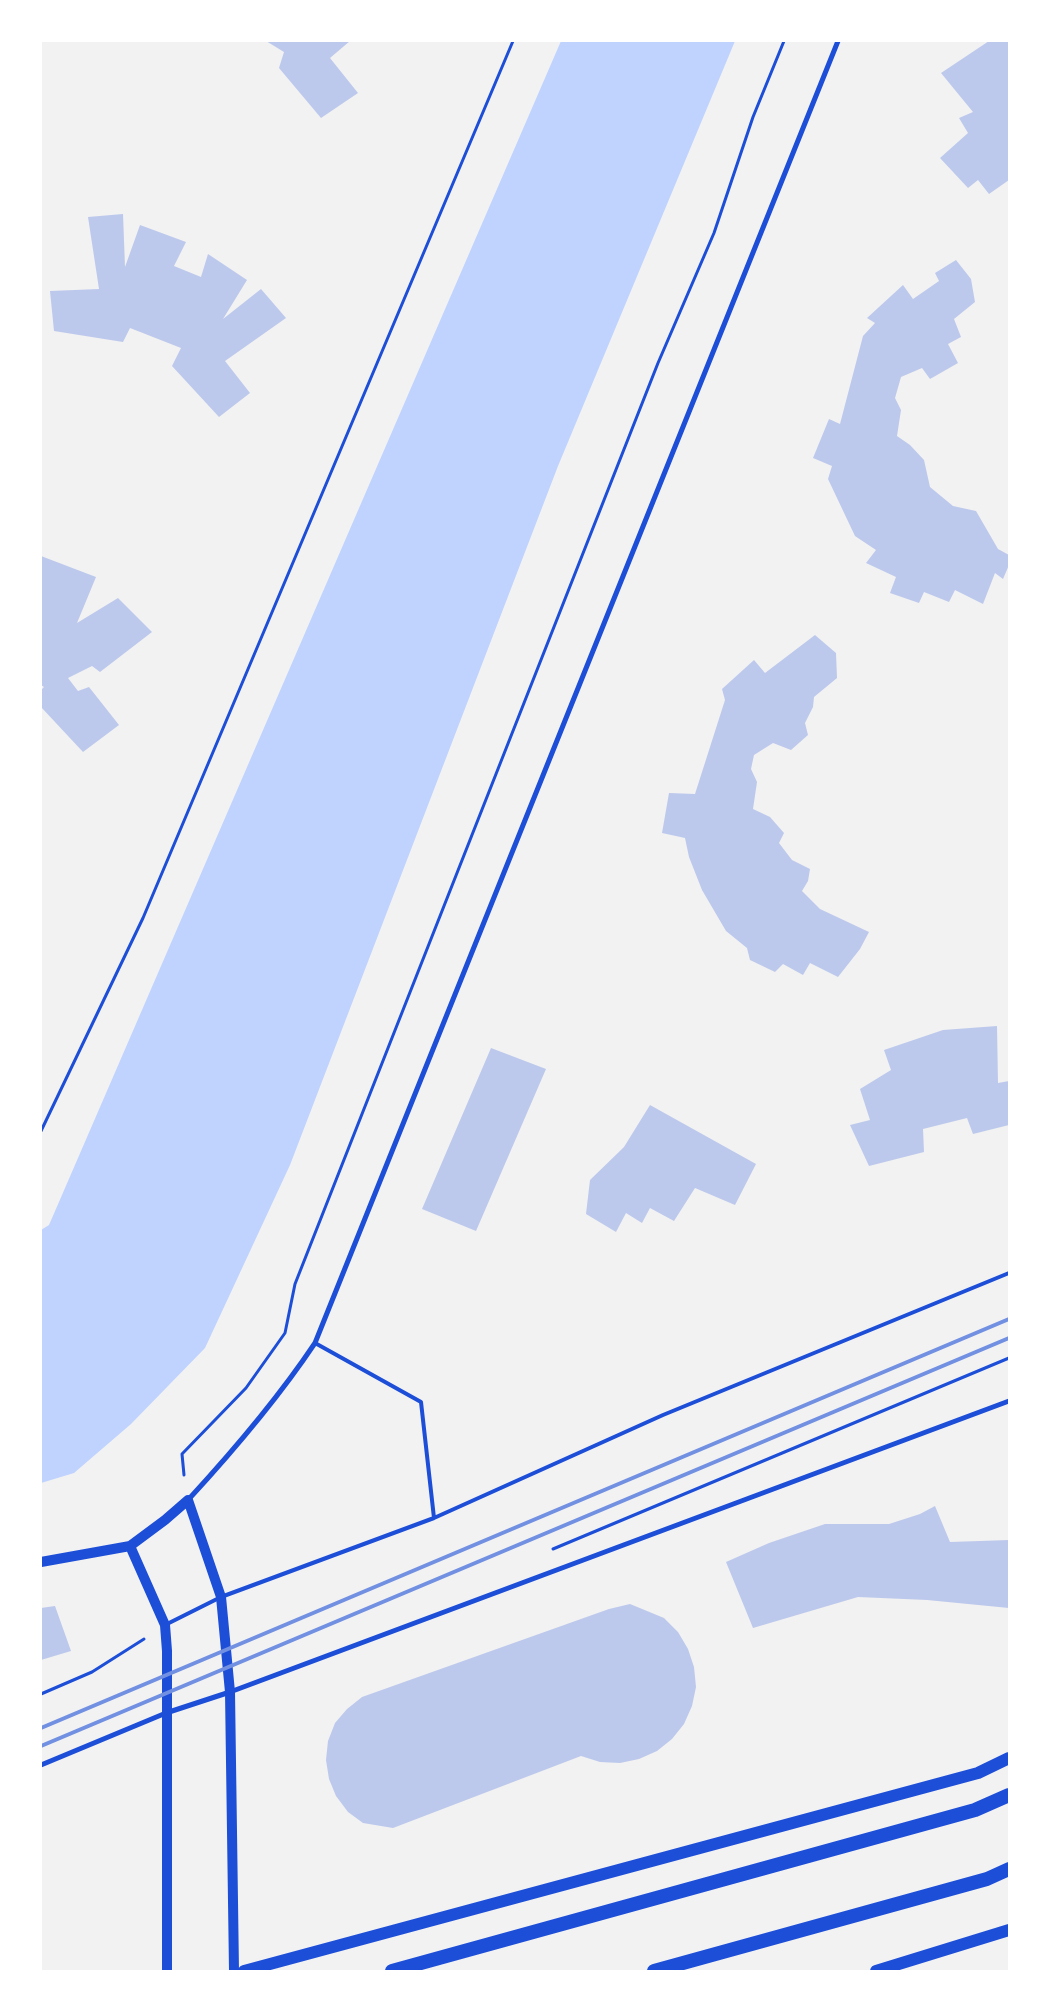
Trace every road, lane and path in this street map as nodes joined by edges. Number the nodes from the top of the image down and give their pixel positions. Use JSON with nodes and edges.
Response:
{"nodes":[{"id":1,"x":513,"y":41,"type":"edge"},
{"id":2,"x":784,"y":41,"type":"edge"},
{"id":3,"x":838,"y":41,"type":"edge"},
{"id":4,"x":41,"y":1130,"type":"edge"},
{"id":5,"x":1009,"y":1273,"type":"edge"},
{"id":6,"x":315,"y":1343,"type":"junction"},
{"id":7,"x":1009,"y":1358,"type":"edge"},
{"id":8,"x":1009,"y":1401,"type":"edge"},
{"id":9,"x":188,"y":1500,"type":"junction"},
{"id":10,"x":434,"y":1518,"type":"junction"},
{"id":11,"x":130,"y":1546,"type":"junction"},
{"id":12,"x":548,"y":1551,"type":"dead end"},
{"id":13,"x":41,"y":1562,"type":"edge"},
{"id":14,"x":222,"y":1597,"type":"junction"},
{"id":15,"x":165,"y":1625,"type":"junction"},
{"id":16,"x":230,"y":1692,"type":"junction"},
{"id":17,"x":41,"y":1694,"type":"edge"},
{"id":18,"x":166,"y":1713,"type":"junction"},
{"id":19,"x":1009,"y":1758,"type":"edge"},
{"id":20,"x":41,"y":1765,"type":"edge"},
{"id":21,"x":1009,"y":1795,"type":"edge"},
{"id":22,"x":1009,"y":1869,"type":"edge"},
{"id":23,"x":1009,"y":1930,"type":"edge"},
{"id":24,"x":167,"y":1971,"type":"edge"},
{"id":25,"x":234,"y":1971,"type":"edge"},
{"id":26,"x":244,"y":1971,"type":"edge"},
{"id":27,"x":392,"y":1971,"type":"edge"},
{"id":28,"x":654,"y":1971,"type":"edge"},
{"id":29,"x":876,"y":1971,"type":"edge"}],
"edges":[{"from":1,"to":4,"type":"path"},
{"from":2,"to":9,"type":"path"},
{"from":3,"to":6,"type":"street"},
{"from":5,"to":10,"type":"lane"},
{"from":6,"to":9,"type":"street"},
{"from":6,"to":10,"type":"lane"},
{"from":7,"to":12,"type":"path"},
{"from":8,"to":16,"type":"street"},
{"from":9,"to":11,"type":"main road"},
{"from":9,"to":14,"type":"main road"},
{"from":10,"to":14,"type":"lane"},
{"from":11,"to":13,"type":"main road"},
{"from":11,"to":15,"type":"main road"},
{"from":14,"to":15,"type":"lane"},
{"from":14,"to":16,"type":"main road"},
{"from":15,"to":17,"type":"path"},
{"from":15,"to":18,"type":"main road"},
{"from":16,"to":18,"type":"street"},
{"from":16,"to":25,"type":"main road"},
{"from":18,"to":20,"type":"street"},
{"from":18,"to":24,"type":"main road"},
{"from":19,"to":26,"type":"main road"},
{"from":21,"to":27,"type":"highway"},
{"from":22,"to":28,"type":"highway"},
{"from":23,"to":29,"type":"main road"}]}
